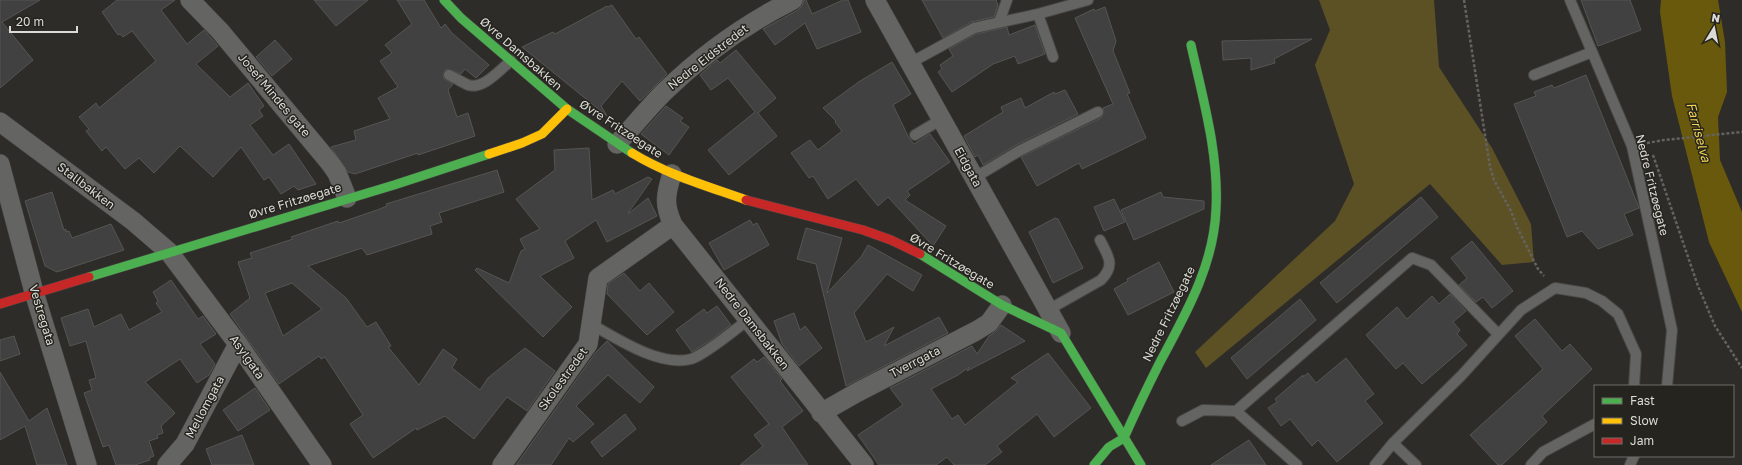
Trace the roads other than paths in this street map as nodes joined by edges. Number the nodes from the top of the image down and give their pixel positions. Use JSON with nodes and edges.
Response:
{"nodes":[{"id":1,"x":190,"y":0,"type":"edge"},
{"id":2,"x":460,"y":0,"type":"edge"},
{"id":3,"x":793,"y":0,"type":"edge"},
{"id":4,"x":875,"y":0,"type":"edge"},
{"id":5,"x":1007,"y":0,"type":"edge"},
{"id":6,"x":1088,"y":0,"type":"edge"},
{"id":7,"x":1570,"y":0,"type":"edge"},
{"id":8,"x":447,"y":4,"type":"edge"},
{"id":9,"x":1038,"y":14,"type":"junction"},
{"id":10,"x":1000,"y":22,"type":"junction"},
{"id":11,"x":1191,"y":45,"type":"dead end"},
{"id":12,"x":1592,"y":52,"type":"junction"},
{"id":13,"x":1053,"y":57,"type":"dead end"},
{"id":14,"x":511,"y":61,"type":"junction"},
{"id":15,"x":910,"y":63,"type":"junction"},
{"id":16,"x":449,"y":75,"type":"dead end"},
{"id":17,"x":1534,"y":75,"type":"dead end"},
{"id":18,"x":567,"y":109,"type":"junction"},
{"id":19,"x":1098,"y":112,"type":"dead end"},
{"id":20,"x":942,"y":119,"type":"junction"},
{"id":21,"x":0,"y":122,"type":"edge"},
{"id":22,"x":915,"y":135,"type":"dead end"},
{"id":23,"x":617,"y":144,"type":"junction"},
{"id":24,"x":0,"y":164,"type":"edge"},
{"id":25,"x":672,"y":174,"type":"junction"},
{"id":26,"x":974,"y":178,"type":"junction"},
{"id":27,"x":347,"y":198,"type":"junction"},
{"id":28,"x":673,"y":225,"type":"junction"},
{"id":29,"x":1100,"y":240,"type":"dead end"},
{"id":30,"x":169,"y":252,"type":"junction"},
{"id":31,"x":34,"y":292,"type":"junction"},
{"id":32,"x":0,"y":304,"type":"edge"},
{"id":33,"x":1002,"y":305,"type":"junction"},
{"id":34,"x":1048,"y":310,"type":"junction"},
{"id":35,"x":749,"y":319,"type":"junction"},
{"id":36,"x":591,"y":324,"type":"junction"},
{"id":37,"x":1061,"y":333,"type":"junction"},
{"id":38,"x":1498,"y":334,"type":"junction"},
{"id":39,"x":238,"y":344,"type":"junction"},
{"id":40,"x":1634,"y":385,"type":"edge"},
{"id":41,"x":1667,"y":385,"type":"edge"},
{"id":42,"x":1236,"y":411,"type":"junction"},
{"id":43,"x":821,"y":413,"type":"junction"},
{"id":44,"x":1182,"y":420,"type":"dead end"},
{"id":45,"x":1594,"y":425,"type":"edge"},
{"id":46,"x":1124,"y":438,"type":"junction"},
{"id":47,"x":1393,"y":443,"type":"junction"},
{"id":48,"x":87,"y":465,"type":"edge"},
{"id":49,"x":167,"y":465,"type":"edge"},
{"id":50,"x":322,"y":465,"type":"edge"},
{"id":51,"x":502,"y":465,"type":"edge"},
{"id":52,"x":864,"y":465,"type":"edge"},
{"id":53,"x":1094,"y":465,"type":"edge"},
{"id":54,"x":1140,"y":465,"type":"edge"},
{"id":55,"x":1297,"y":465,"type":"edge"},
{"id":56,"x":1375,"y":465,"type":"edge"},
{"id":57,"x":1416,"y":465,"type":"edge"},
{"id":58,"x":1531,"y":465,"type":"edge"}],
"edges":[{"from":1,"to":27,"type":"street","name":"Josef Mindes gate"},
{"from":2,"to":8,"type":"lane"},
{"from":3,"to":23,"type":"street","name":"Nedre Eidstredet"},
{"from":4,"to":15,"type":"street","name":"Eidgata"},
{"from":5,"to":10,"type":"lane"},
{"from":6,"to":9,"type":"lane"},
{"from":7,"to":12,"type":"lane","name":"Nedre Fritzøegate"},
{"from":8,"to":14,"type":"street","name":"Øvre Damsbakken"},
{"from":9,"to":10,"type":"lane"},
{"from":9,"to":13,"type":"lane"},
{"from":10,"to":15,"type":"lane"},
{"from":11,"to":46,"type":"street","name":"Nedre Fritzøegate"},
{"from":12,"to":17,"type":"lane"},
{"from":12,"to":41,"type":"lane","name":"Nedre Fritzøegate"},
{"from":14,"to":16,"type":"lane"},
{"from":14,"to":18,"type":"street","name":"Øvre Damsbakken"},
{"from":15,"to":20,"type":"street","name":"Eidgata"},
{"from":18,"to":23,"type":"street","name":"Øvre Fritzøegate"},
{"from":18,"to":27,"type":"street","name":"Øvre Fritzøegate"},
{"from":19,"to":26,"type":"lane"},
{"from":20,"to":22,"type":"lane"},
{"from":20,"to":26,"type":"street","name":"Eidgata"},
{"from":21,"to":30,"type":"street","name":"Stallbakken"},
{"from":23,"to":25,"type":"street","name":"Øvre Fritzøegate"},
{"from":24,"to":31,"type":"street","name":"Vestregata"},
{"from":25,"to":28,"type":"street","name":"Nedre Damsbakken"},
{"from":25,"to":33,"type":"street","name":"Øvre Fritzøegate"},
{"from":26,"to":34,"type":"street","name":"Eidgata"},
{"from":27,"to":30,"type":"street","name":"Øvre Fritzøegate"},
{"from":28,"to":35,"type":"street","name":"Nedre Damsbakken"},
{"from":28,"to":36,"type":"street","name":"Skolestredet"},
{"from":29,"to":34,"type":"lane"},
{"from":30,"to":31,"type":"street","name":"Øvre Fritzøegate"},
{"from":30,"to":39,"type":"street","name":"Asylgata"},
{"from":31,"to":32,"type":"street","name":"Øvre Fritzøegate"},
{"from":31,"to":48,"type":"street","name":"Vestregata"},
{"from":33,"to":37,"type":"street","name":"Øvre Fritzøegate"},
{"from":33,"to":43,"type":"street","name":"Tverrgata"},
{"from":34,"to":37,"type":"street","name":"Eidgata"},
{"from":35,"to":36,"type":"lane"},
{"from":35,"to":43,"type":"street","name":"Nedre Damsbakken"},
{"from":36,"to":51,"type":"street","name":"Skolestredet"},
{"from":37,"to":46,"type":"street"},
{"from":38,"to":40,"type":"lane"},
{"from":38,"to":42,"type":"lane"},
{"from":38,"to":47,"type":"lane"},
{"from":39,"to":49,"type":"street","name":"Mellomgata"},
{"from":39,"to":50,"type":"street","name":"Asylgata"},
{"from":42,"to":44,"type":"lane"},
{"from":42,"to":55,"type":"lane"},
{"from":43,"to":52,"type":"street","name":"Nedre Damsbakken"},
{"from":45,"to":58,"type":"lane"},
{"from":46,"to":53,"type":"street"},
{"from":46,"to":54,"type":"street"},
{"from":47,"to":56,"type":"lane"},
{"from":47,"to":57,"type":"lane"}]}
